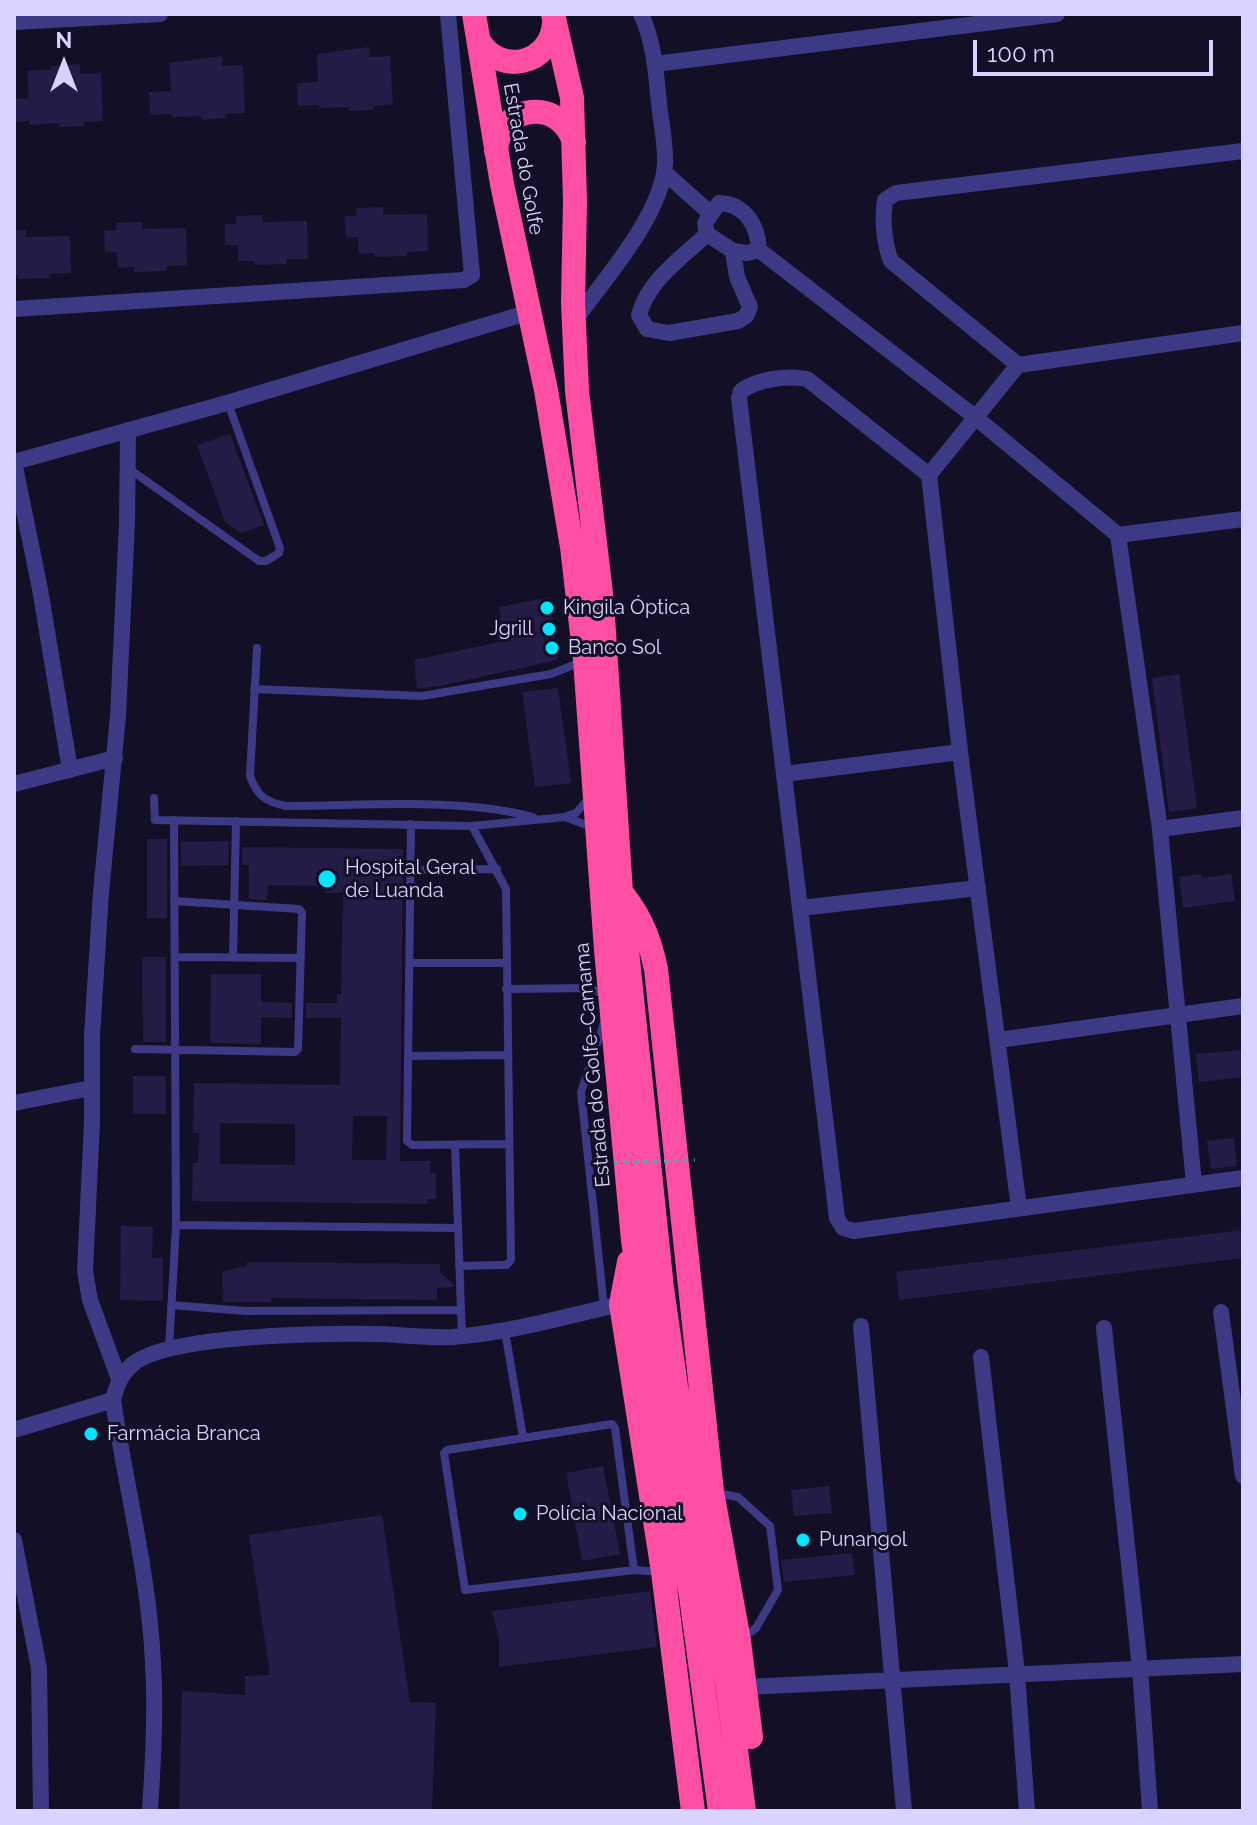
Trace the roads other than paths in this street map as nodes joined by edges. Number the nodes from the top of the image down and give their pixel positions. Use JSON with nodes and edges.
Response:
{"nodes":[{"id":1,"x":160,"y":14,"type":"edge"},
{"id":2,"x":448,"y":14,"type":"edge"},
{"id":3,"x":474,"y":14,"type":"edge"},
{"id":4,"x":641,"y":14,"type":"edge"},
{"id":5,"x":1057,"y":14,"type":"edge"},
{"id":6,"x":553,"y":16,"type":"edge"},
{"id":7,"x":14,"y":22,"type":"edge"},
{"id":8,"x":478,"y":39,"type":"junction"},
{"id":9,"x":655,"y":64,"type":"junction"},
{"id":10,"x":574,"y":145,"type":"junction"},
{"id":11,"x":1243,"y":151,"type":"edge"},
{"id":12,"x":496,"y":153,"type":"junction"},
{"id":13,"x":664,"y":172,"type":"junction"},
{"id":14,"x":710,"y":213,"type":"junction"},
{"id":15,"x":707,"y":234,"type":"junction"},
{"id":16,"x":759,"y":250,"type":"junction"},
{"id":17,"x":733,"y":251,"type":"junction"},
{"id":18,"x":14,"y":309,"type":"edge"},
{"id":19,"x":530,"y":312,"type":"junction"},
{"id":20,"x":574,"y":312,"type":"junction"},
{"id":21,"x":1243,"y":333,"type":"edge"},
{"id":22,"x":1018,"y":365,"type":"junction"},
{"id":23,"x":227,"y":403,"type":"junction"},
{"id":24,"x":975,"y":417,"type":"junction"},
{"id":25,"x":128,"y":430,"type":"junction"},
{"id":26,"x":14,"y":462,"type":"edge"},
{"id":27,"x":128,"y":468,"type":"junction"},
{"id":28,"x":929,"y":475,"type":"junction"},
{"id":29,"x":1243,"y":519,"type":"edge"},
{"id":30,"x":1118,"y":535,"type":"junction"},
{"id":31,"x":257,"y":648,"type":"dead end"},
{"id":32,"x":585,"y":660,"type":"junction"},
{"id":33,"x":254,"y":689,"type":"junction"},
{"id":34,"x":960,"y":752,"type":"junction"},
{"id":35,"x":115,"y":758,"type":"junction"},
{"id":36,"x":70,"y":770,"type":"junction"},
{"id":37,"x":784,"y":774,"type":"junction"},
{"id":38,"x":14,"y":784,"type":"edge"},
{"id":39,"x":595,"y":786,"type":"junction"},
{"id":40,"x":154,"y":798,"type":"dead end"},
{"id":41,"x":565,"y":817,"type":"junction"},
{"id":42,"x":537,"y":818,"type":"junction"},
{"id":43,"x":1243,"y":818,"type":"edge"},
{"id":44,"x":174,"y":820,"type":"junction"},
{"id":45,"x":236,"y":821,"type":"junction"},
{"id":46,"x":411,"y":824,"type":"junction"},
{"id":47,"x":472,"y":826,"type":"junction"},
{"id":48,"x":1160,"y":829,"type":"junction"},
{"id":49,"x":599,"y":847,"type":"junction"},
{"id":50,"x":497,"y":869,"type":"junction"},
{"id":51,"x":411,"y":870,"type":"junction"},
{"id":52,"x":978,"y":888,"type":"junction"},
{"id":53,"x":621,"y":892,"type":"junction"},
{"id":54,"x":174,"y":901,"type":"junction"},
{"id":55,"x":235,"y":904,"type":"junction"},
{"id":56,"x":800,"y":908,"type":"junction"},
{"id":57,"x":175,"y":957,"type":"junction"},
{"id":58,"x":233,"y":957,"type":"junction"},
{"id":59,"x":300,"y":958,"type":"junction"},
{"id":60,"x":410,"y":963,"type":"junction"},
{"id":61,"x":505,"y":963,"type":"junction"},
{"id":62,"x":591,"y":982,"type":"dead end"},
{"id":63,"x":582,"y":987,"type":"junction"},
{"id":64,"x":506,"y":989,"type":"junction"},
{"id":65,"x":611,"y":1003,"type":"junction"},
{"id":66,"x":1243,"y":1006,"type":"edge"},
{"id":67,"x":1178,"y":1015,"type":"junction"},
{"id":68,"x":998,"y":1040,"type":"junction"},
{"id":69,"x":135,"y":1049,"type":"dead end"},
{"id":70,"x":174,"y":1049,"type":"junction"},
{"id":71,"x":507,"y":1055,"type":"junction"},
{"id":72,"x":409,"y":1056,"type":"junction"},
{"id":73,"x":91,"y":1088,"type":"junction"},
{"id":74,"x":14,"y":1103,"type":"edge"},
{"id":75,"x":507,"y":1144,"type":"junction"},
{"id":76,"x":455,"y":1145,"type":"junction"},
{"id":77,"x":1243,"y":1178,"type":"edge"},
{"id":78,"x":1194,"y":1184,"type":"junction"},
{"id":79,"x":1019,"y":1208,"type":"junction"},
{"id":80,"x":176,"y":1225,"type":"junction"},
{"id":81,"x":458,"y":1228,"type":"junction"},
{"id":82,"x":633,"y":1240,"type":"junction"},
{"id":83,"x":459,"y":1266,"type":"junction"},
{"id":84,"x":171,"y":1305,"type":"junction"},
{"id":85,"x":613,"y":1305,"type":"junction"},
{"id":86,"x":461,"y":1310,"type":"junction"},
{"id":87,"x":1221,"y":1312,"type":"dead end"},
{"id":88,"x":861,"y":1326,"type":"dead end"},
{"id":89,"x":1104,"y":1328,"type":"dead end"},
{"id":90,"x":505,"y":1330,"type":"junction"},
{"id":91,"x":462,"y":1336,"type":"junction"},
{"id":92,"x":169,"y":1349,"type":"junction"},
{"id":93,"x":981,"y":1357,"type":"dead end"},
{"id":94,"x":119,"y":1379,"type":"junction"},
{"id":95,"x":113,"y":1400,"type":"junction"},
{"id":96,"x":14,"y":1430,"type":"edge"},
{"id":97,"x":523,"y":1437,"type":"junction"},
{"id":98,"x":1243,"y":1476,"type":"edge"},
{"id":99,"x":712,"y":1492,"type":"junction"},
{"id":100,"x":14,"y":1540,"type":"edge"},
{"id":101,"x":634,"y":1570,"type":"junction"},
{"id":102,"x":663,"y":1572,"type":"junction"},
{"id":103,"x":739,"y":1641,"type":"junction"},
{"id":104,"x":1243,"y":1664,"type":"edge"},
{"id":105,"x":1140,"y":1668,"type":"junction"},
{"id":106,"x":1017,"y":1673,"type":"junction"},
{"id":107,"x":893,"y":1680,"type":"junction"},
{"id":108,"x":745,"y":1687,"type":"junction"},
{"id":109,"x":41,"y":1811,"type":"edge"},
{"id":110,"x":150,"y":1811,"type":"edge"},
{"id":111,"x":693,"y":1811,"type":"edge"},
{"id":112,"x":720,"y":1811,"type":"edge"},
{"id":113,"x":744,"y":1811,"type":"edge"},
{"id":114,"x":758,"y":1811,"type":"edge"},
{"id":115,"x":904,"y":1811,"type":"edge"},
{"id":116,"x":1027,"y":1811,"type":"edge"},
{"id":117,"x":1150,"y":1811,"type":"edge"}],
"edges":[{"from":1,"to":7,"type":"street"},
{"from":2,"to":18,"type":"street"},
{"from":3,"to":8,"type":"highway","name":"Estrada do Golfe"},
{"from":4,"to":9,"type":"street"},
{"from":5,"to":9,"type":"street"},
{"from":6,"to":8,"type":"highway"},
{"from":6,"to":10,"type":"highway","name":"Estrada do Golfe"},
{"from":8,"to":12,"type":"highway","name":"Estrada do Golfe"},
{"from":9,"to":13,"type":"street"},
{"from":10,"to":12,"type":"highway"},
{"from":10,"to":20,"type":"highway","name":"Estrada do Golfe"},
{"from":11,"to":22,"type":"street"},
{"from":12,"to":19,"type":"highway","name":"Estrada do Golfe"},
{"from":13,"to":14,"type":"street"},
{"from":13,"to":20,"type":"street"},
{"from":14,"to":15,"type":"street"},
{"from":14,"to":16,"type":"street"},
{"from":15,"to":17,"type":"street"},
{"from":15,"to":17,"type":"street"},
{"from":16,"to":17,"type":"street"},
{"from":16,"to":24,"type":"street"},
{"from":19,"to":23,"type":"street"},
{"from":19,"to":32,"type":"highway","name":"Estrada do Golfe-Camama"},
{"from":20,"to":53,"type":"highway"},
{"from":21,"to":22,"type":"street"},
{"from":22,"to":24,"type":"street"},
{"from":23,"to":25,"type":"street"},
{"from":23,"to":27,"type":"lane"},
{"from":24,"to":28,"type":"street"},
{"from":24,"to":30,"type":"street"},
{"from":25,"to":26,"type":"street"},
{"from":25,"to":27,"type":"street"},
{"from":26,"to":36,"type":"street"},
{"from":27,"to":35,"type":"street"},
{"from":28,"to":34,"type":"street"},
{"from":28,"to":37,"type":"street"},
{"from":29,"to":30,"type":"street"},
{"from":30,"to":48,"type":"street"},
{"from":31,"to":33,"type":"lane"},
{"from":32,"to":33,"type":"lane"},
{"from":32,"to":39,"type":"highway","name":"Estrada do Golfe-Camama"},
{"from":33,"to":42,"type":"lane"},
{"from":34,"to":37,"type":"street"},
{"from":34,"to":52,"type":"street"},
{"from":35,"to":36,"type":"street"},
{"from":35,"to":73,"type":"street"},
{"from":36,"to":38,"type":"street"},
{"from":37,"to":56,"type":"street"},
{"from":39,"to":41,"type":"lane"},
{"from":39,"to":49,"type":"highway","name":"Estrada do Golfe-Camama"},
{"from":40,"to":44,"type":"lane"},
{"from":41,"to":42,"type":"lane"},
{"from":41,"to":49,"type":"lane"},
{"from":42,"to":47,"type":"lane"},
{"from":43,"to":48,"type":"street"},
{"from":44,"to":45,"type":"lane"},
{"from":44,"to":54,"type":"lane"},
{"from":45,"to":46,"type":"lane"},
{"from":45,"to":55,"type":"lane"},
{"from":46,"to":47,"type":"lane"},
{"from":46,"to":51,"type":"lane"},
{"from":47,"to":50,"type":"lane"},
{"from":48,"to":67,"type":"street"},
{"from":49,"to":65,"type":"highway","name":"Estrada do Golfe-Camama"},
{"from":50,"to":51,"type":"lane"},
{"from":50,"to":61,"type":"lane"},
{"from":51,"to":60,"type":"lane"},
{"from":52,"to":56,"type":"street"},
{"from":52,"to":68,"type":"street"},
{"from":53,"to":99,"type":"highway"},
{"from":53,"to":113,"type":"highway"},
{"from":54,"to":55,"type":"lane"},
{"from":54,"to":57,"type":"lane"},
{"from":55,"to":58,"type":"lane"},
{"from":55,"to":59,"type":"lane"},
{"from":56,"to":79,"type":"street"},
{"from":57,"to":58,"type":"lane"},
{"from":57,"to":70,"type":"lane"},
{"from":58,"to":59,"type":"lane"},
{"from":59,"to":70,"type":"lane"},
{"from":60,"to":61,"type":"lane"},
{"from":60,"to":72,"type":"lane"},
{"from":61,"to":64,"type":"lane"},
{"from":62,"to":63,"type":"lane"},
{"from":63,"to":64,"type":"lane"},
{"from":63,"to":65,"type":"lane"},
{"from":64,"to":71,"type":"lane"},
{"from":65,"to":82,"type":"highway","name":"Estrada do Golfe-Camama"},
{"from":65,"to":85,"type":"lane"},
{"from":66,"to":67,"type":"street"},
{"from":67,"to":68,"type":"street"},
{"from":67,"to":78,"type":"street"},
{"from":68,"to":79,"type":"street"},
{"from":69,"to":70,"type":"lane"},
{"from":70,"to":80,"type":"lane"},
{"from":71,"to":72,"type":"lane"},
{"from":71,"to":75,"type":"lane"},
{"from":72,"to":76,"type":"lane"},
{"from":73,"to":74,"type":"street"},
{"from":73,"to":94,"type":"street"},
{"from":75,"to":76,"type":"lane"},
{"from":75,"to":83,"type":"lane"},
{"from":76,"to":81,"type":"lane"},
{"from":77,"to":78,"type":"street"},
{"from":78,"to":79,"type":"street"},
{"from":80,"to":81,"type":"lane"},
{"from":80,"to":84,"type":"lane"},
{"from":81,"to":83,"type":"lane"},
{"from":82,"to":85,"type":"highway"},
{"from":82,"to":112,"type":"highway","name":"Estrada do Golfe-Camama"},
{"from":83,"to":86,"type":"lane"},
{"from":84,"to":86,"type":"lane"},
{"from":84,"to":92,"type":"lane"},
{"from":85,"to":90,"type":"street"},
{"from":85,"to":102,"type":"highway"},
{"from":86,"to":91,"type":"lane"},
{"from":87,"to":98,"type":"street"},
{"from":88,"to":107,"type":"street"},
{"from":89,"to":105,"type":"street"},
{"from":90,"to":91,"type":"street"},
{"from":90,"to":97,"type":"lane"},
{"from":91,"to":92,"type":"street"},
{"from":92,"to":94,"type":"street"},
{"from":93,"to":106,"type":"street"},
{"from":94,"to":95,"type":"street"},
{"from":95,"to":96,"type":"street"},
{"from":95,"to":110,"type":"street"},
{"from":97,"to":101,"type":"lane"},
{"from":97,"to":101,"type":"lane"},
{"from":99,"to":103,"type":"highway"},
{"from":99,"to":103,"type":"lane"},
{"from":100,"to":109,"type":"street"},
{"from":101,"to":102,"type":"lane"},
{"from":102,"to":111,"type":"highway"},
{"from":103,"to":108,"type":"highway"},
{"from":104,"to":105,"type":"street"},
{"from":105,"to":106,"type":"street"},
{"from":105,"to":117,"type":"street"},
{"from":106,"to":107,"type":"street"},
{"from":106,"to":116,"type":"street"},
{"from":107,"to":108,"type":"street"},
{"from":107,"to":115,"type":"street"},
{"from":108,"to":114,"type":"highway"}]}
